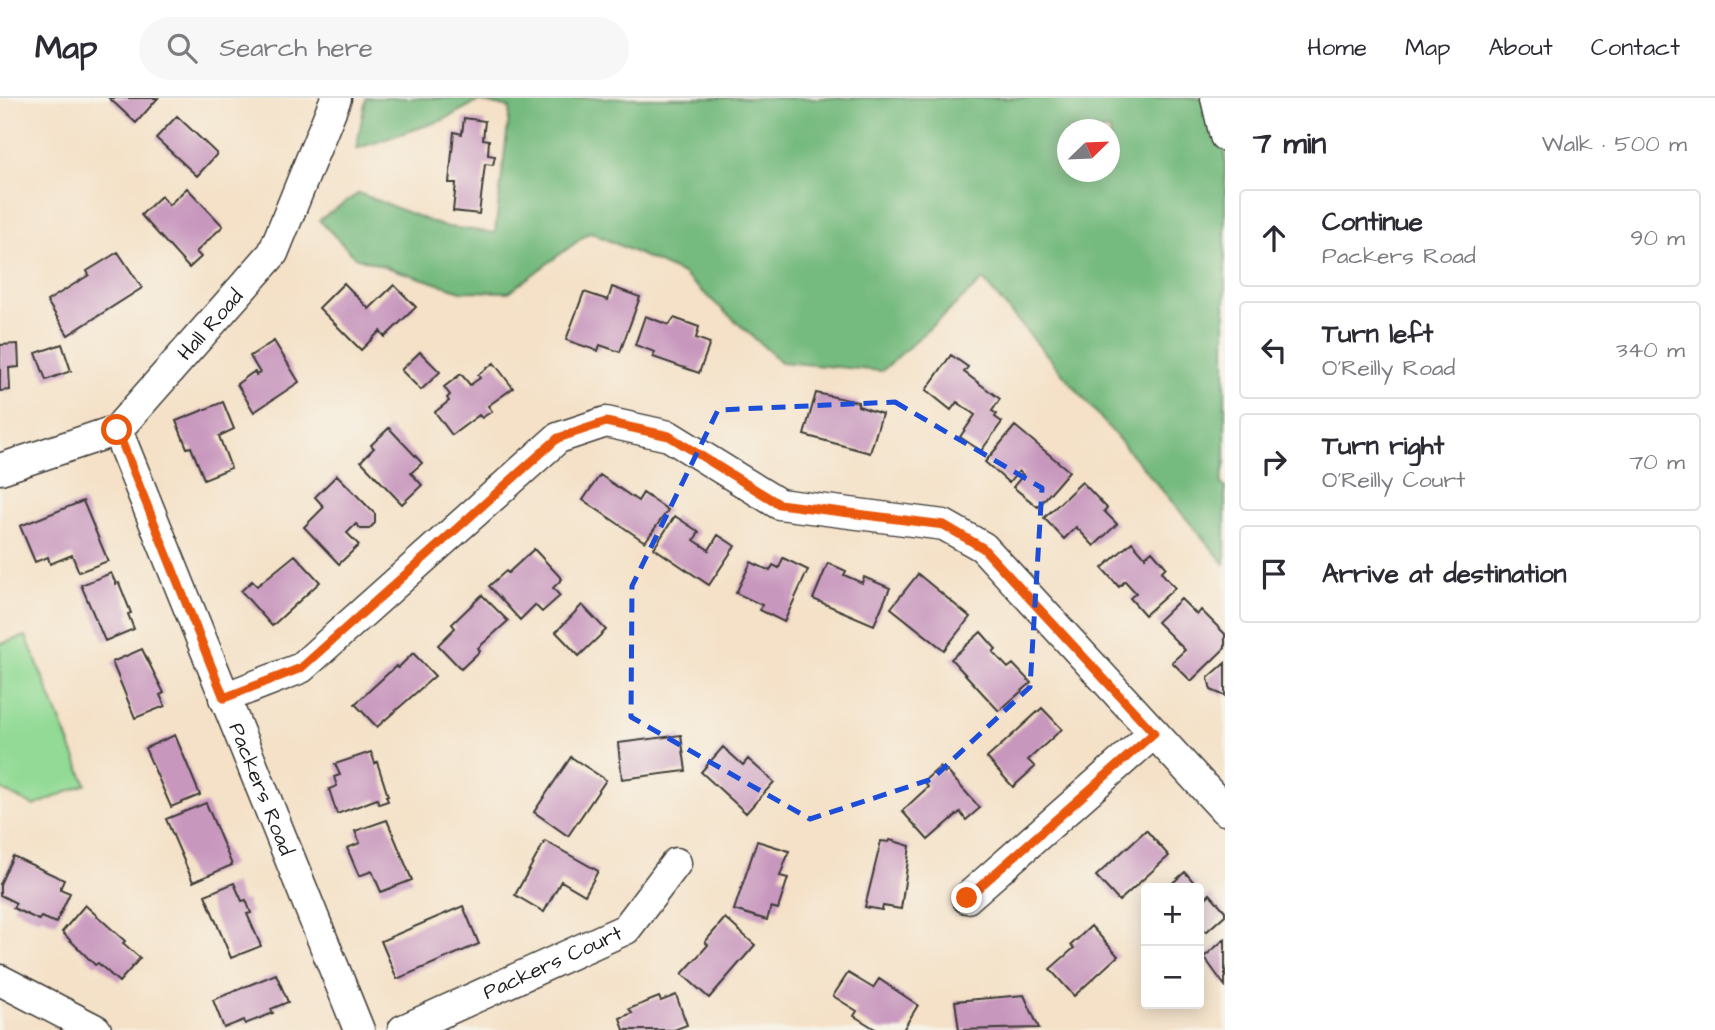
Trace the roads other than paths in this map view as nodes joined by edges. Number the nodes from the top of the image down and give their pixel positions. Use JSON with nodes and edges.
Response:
{"nodes":[{"id":1,"x":336,"y":98,"type":"edge"},
{"id":2,"x":1216,"y":98,"type":"edge"},
{"id":3,"x":1225,"y":136,"type":"edge"},
{"id":4,"x":117,"y":430,"type":"junction"},
{"id":5,"x":0,"y":469,"type":"edge"},
{"id":6,"x":224,"y":698,"type":"junction"},
{"id":7,"x":1154,"y":733,"type":"junction"},
{"id":8,"x":1225,"y":810,"type":"edge"},
{"id":9,"x":676,"y":863,"type":"dead end"},
{"id":10,"x":967,"y":898,"type":"dead end"},
{"id":11,"x":0,"y":980,"type":"edge"},
{"id":12,"x":96,"y":1030,"type":"edge"},
{"id":13,"x":359,"y":1030,"type":"edge"},
{"id":14,"x":402,"y":1030,"type":"edge"}],
"edges":[{"from":1,"to":4,"type":"street","name":"Hall Road"},
{"from":2,"to":3,"type":"street"},
{"from":4,"to":5,"type":"street"},
{"from":4,"to":6,"type":"street","name":"Packers Road"},
{"from":6,"to":7,"type":"street"},
{"from":6,"to":13,"type":"street","name":"Packers Road"},
{"from":7,"to":8,"type":"street"},
{"from":7,"to":10,"type":"street"},
{"from":9,"to":14,"type":"street","name":"Packers Court"},
{"from":11,"to":12,"type":"street"}]}
